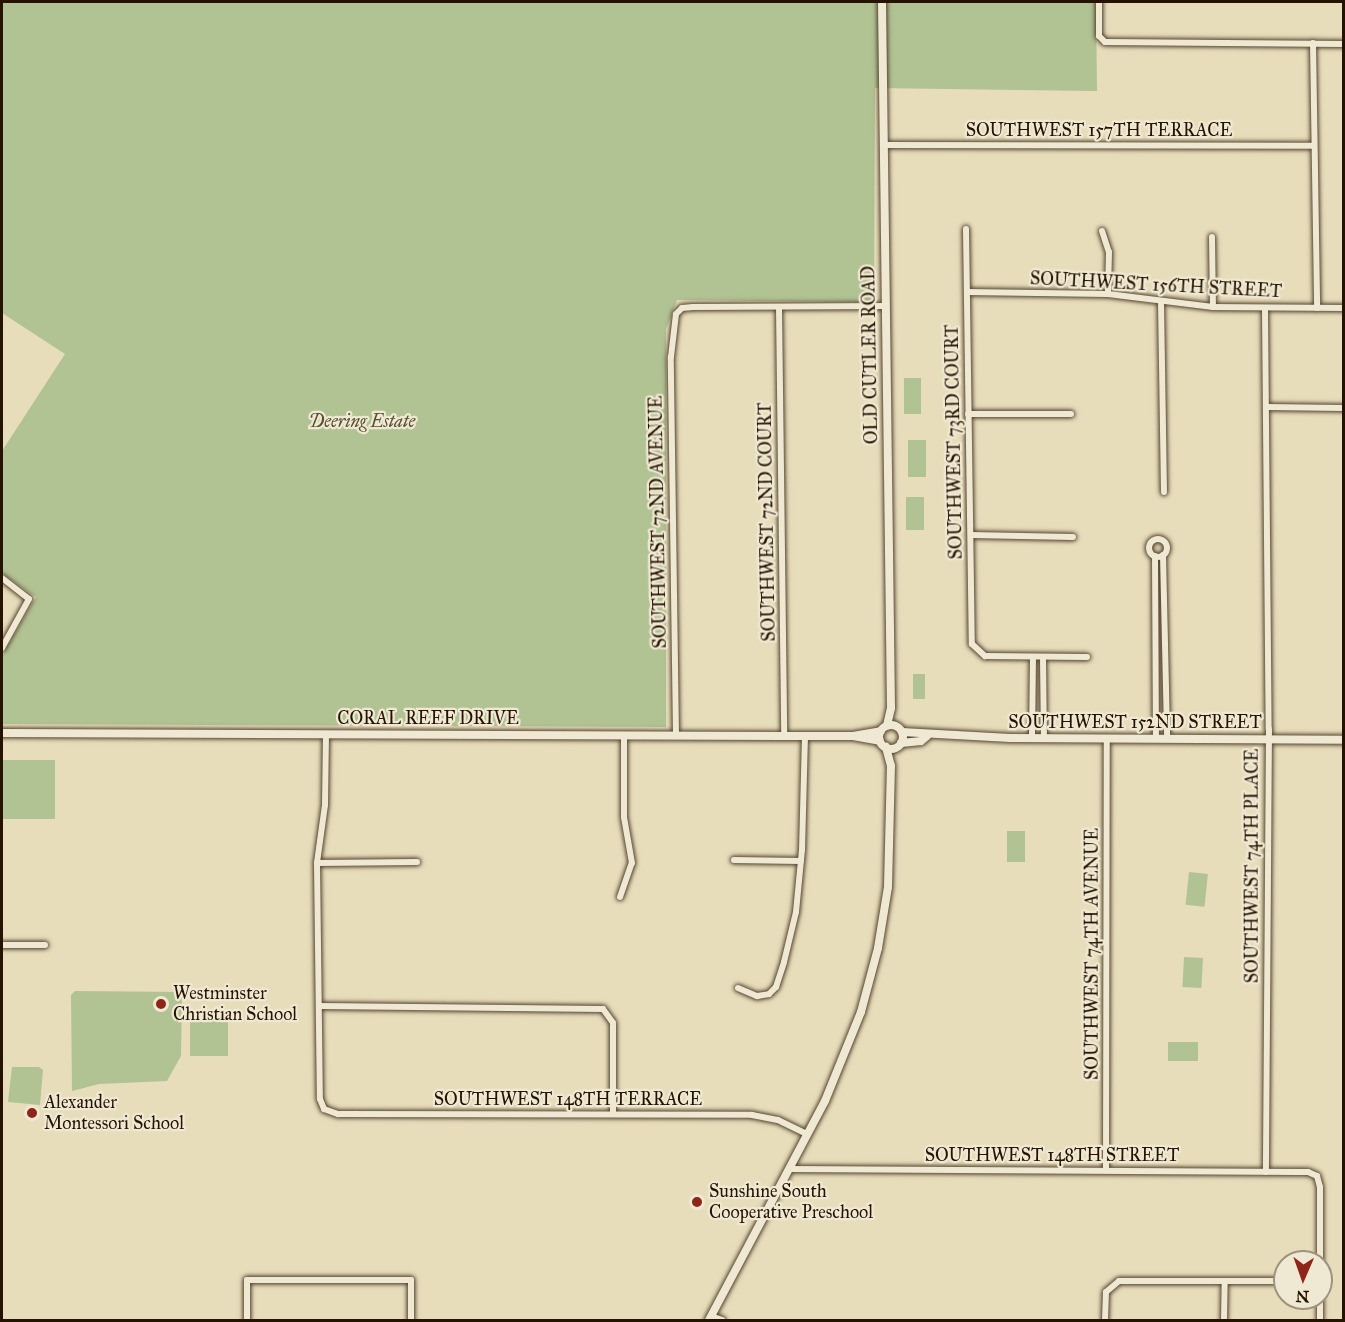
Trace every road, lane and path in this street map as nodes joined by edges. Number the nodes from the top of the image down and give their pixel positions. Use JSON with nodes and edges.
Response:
{"nodes":[{"id":1,"x":882,"y":2,"type":"edge"},
{"id":2,"x":1099,"y":2,"type":"edge"},
{"id":3,"x":1313,"y":43,"type":"junction"},
{"id":4,"x":1344,"y":44,"type":"edge"},
{"id":5,"x":884,"y":145,"type":"junction"},
{"id":6,"x":1314,"y":146,"type":"junction"},
{"id":7,"x":966,"y":229,"type":"dead end"},
{"id":8,"x":1102,"y":231,"type":"dead end"},
{"id":9,"x":1212,"y":237,"type":"dead end"},
{"id":10,"x":967,"y":292,"type":"junction"},
{"id":11,"x":1108,"y":294,"type":"junction"},
{"id":12,"x":1161,"y":303,"type":"junction"},
{"id":13,"x":886,"y":306,"type":"junction"},
{"id":14,"x":1213,"y":306,"type":"junction"},
{"id":15,"x":779,"y":307,"type":"junction"},
{"id":16,"x":1317,"y":308,"type":"junction"},
{"id":17,"x":1344,"y":308,"type":"edge"},
{"id":18,"x":1264,"y":309,"type":"junction"},
{"id":19,"x":1267,"y":407,"type":"junction"},
{"id":20,"x":1344,"y":408,"type":"edge"},
{"id":21,"x":968,"y":414,"type":"junction"},
{"id":22,"x":1071,"y":414,"type":"dead end"},
{"id":23,"x":1164,"y":492,"type":"dead end"},
{"id":24,"x":971,"y":535,"type":"junction"},
{"id":25,"x":1073,"y":537,"type":"dead end"},
{"id":26,"x":1163,"y":555,"type":"junction"},
{"id":27,"x":1155,"y":556,"type":"junction"},
{"id":28,"x":2,"y":578,"type":"edge"},
{"id":29,"x":1159,"y":604,"type":"junction"},
{"id":30,"x":2,"y":648,"type":"edge"},
{"id":31,"x":1087,"y":657,"type":"dead end"},
{"id":32,"x":1033,"y":658,"type":"junction"},
{"id":33,"x":1043,"y":658,"type":"junction"},
{"id":34,"x":1160,"y":682,"type":"junction"},
{"id":35,"x":891,"y":708,"type":"junction"},
{"id":36,"x":899,"y":730,"type":"junction"},
{"id":37,"x":2,"y":733,"type":"edge"},
{"id":38,"x":326,"y":734,"type":"junction"},
{"id":39,"x":624,"y":735,"type":"junction"},
{"id":40,"x":676,"y":735,"type":"junction"},
{"id":41,"x":784,"y":736,"type":"junction"},
{"id":42,"x":805,"y":736,"type":"junction"},
{"id":43,"x":884,"y":736,"type":"junction"},
{"id":44,"x":927,"y":736,"type":"junction"},
{"id":45,"x":1032,"y":738,"type":"junction"},
{"id":46,"x":1044,"y":738,"type":"junction"},
{"id":47,"x":1107,"y":738,"type":"junction"},
{"id":48,"x":1156,"y":738,"type":"junction"},
{"id":49,"x":1167,"y":738,"type":"junction"},
{"id":50,"x":1268,"y":739,"type":"junction"},
{"id":51,"x":1344,"y":740,"type":"edge"},
{"id":52,"x":899,"y":745,"type":"junction"},
{"id":53,"x":891,"y":766,"type":"junction"},
{"id":54,"x":734,"y":860,"type":"dead end"},
{"id":55,"x":801,"y":861,"type":"junction"},
{"id":56,"x":417,"y":862,"type":"dead end"},
{"id":57,"x":317,"y":863,"type":"junction"},
{"id":58,"x":620,"y":897,"type":"dead end"},
{"id":59,"x":2,"y":945,"type":"edge"},
{"id":60,"x":45,"y":945,"type":"dead end"},
{"id":61,"x":738,"y":988,"type":"dead end"},
{"id":62,"x":320,"y":1006,"type":"junction"},
{"id":63,"x":613,"y":1114,"type":"junction"},
{"id":64,"x":807,"y":1134,"type":"junction"},
{"id":65,"x":789,"y":1169,"type":"junction"},
{"id":66,"x":1106,"y":1170,"type":"junction"},
{"id":67,"x":1266,"y":1172,"type":"junction"},
{"id":68,"x":1320,"y":1250,"type":"edge"},
{"id":69,"x":1225,"y":1281,"type":"junction"},
{"id":70,"x":1273,"y":1281,"type":"edge"},
{"id":71,"x":710,"y":1318,"type":"edge"},
{"id":72,"x":247,"y":1320,"type":"edge"},
{"id":73,"x":411,"y":1320,"type":"edge"},
{"id":74,"x":722,"y":1320,"type":"edge"},
{"id":75,"x":1105,"y":1320,"type":"edge"},
{"id":76,"x":1224,"y":1320,"type":"edge"}],
"edges":[{"from":1,"to":5,"type":"main road","name":"OLD CUTLER ROAD"},
{"from":2,"to":3,"type":"street"},
{"from":3,"to":4,"type":"street"},
{"from":3,"to":6,"type":"street"},
{"from":5,"to":6,"type":"street","name":"SOUTHWEST 157TH TERRACE"},
{"from":5,"to":13,"type":"main road","name":"OLD CUTLER ROAD"},
{"from":6,"to":16,"type":"street"},
{"from":7,"to":10,"type":"street","name":"SOUTHWEST 73RD COURT"},
{"from":8,"to":11,"type":"street"},
{"from":9,"to":14,"type":"street"},
{"from":10,"to":11,"type":"street","name":"SOUTHWEST 156TH STREET"},
{"from":10,"to":21,"type":"street","name":"SOUTHWEST 73RD COURT"},
{"from":11,"to":12,"type":"street","name":"SOUTHWEST 156TH STREET"},
{"from":12,"to":14,"type":"street","name":"SOUTHWEST 156TH STREET"},
{"from":12,"to":23,"type":"street"},
{"from":13,"to":15,"type":"street"},
{"from":13,"to":35,"type":"main road","name":"OLD CUTLER ROAD"},
{"from":14,"to":18,"type":"street","name":"SOUTHWEST 156TH STREET"},
{"from":15,"to":40,"type":"street","name":"SOUTHWEST 72ND AVENUE"},
{"from":15,"to":41,"type":"street","name":"SOUTHWEST 72ND COURT"},
{"from":16,"to":17,"type":"street","name":"SOUTHWEST 156TH STREET"},
{"from":16,"to":18,"type":"street","name":"SOUTHWEST 156TH STREET"},
{"from":18,"to":19,"type":"street","name":"SOUTHWEST 74TH PLACE"},
{"from":19,"to":20,"type":"street"},
{"from":19,"to":50,"type":"street","name":"SOUTHWEST 74TH PLACE"},
{"from":21,"to":22,"type":"street"},
{"from":21,"to":24,"type":"street","name":"SOUTHWEST 73RD COURT"},
{"from":24,"to":25,"type":"street"},
{"from":24,"to":32,"type":"street","name":"SOUTHWEST 73RD COURT"},
{"from":26,"to":27,"type":"street"},
{"from":26,"to":27,"type":"street"},
{"from":26,"to":29,"type":"street"},
{"from":27,"to":29,"type":"street"},
{"from":28,"to":30,"type":"street"},
{"from":29,"to":34,"type":"street"},
{"from":31,"to":33,"type":"street"},
{"from":32,"to":33,"type":"street"},
{"from":32,"to":45,"type":"street"},
{"from":33,"to":46,"type":"street"},
{"from":34,"to":48,"type":"street"},
{"from":34,"to":49,"type":"street"},
{"from":35,"to":36,"type":"main road","name":"OLD CUTLER ROAD"},
{"from":35,"to":43,"type":"main road","name":"OLD CUTLER ROAD"},
{"from":36,"to":43,"type":"main road"},
{"from":36,"to":44,"type":"main road","name":"SOUTHWEST 152ND STREET"},
{"from":36,"to":52,"type":"main road","name":"OLD CUTLER ROAD"},
{"from":37,"to":38,"type":"main road","name":"CORAL REEF DRIVE"},
{"from":38,"to":39,"type":"main road","name":"CORAL REEF DRIVE"},
{"from":38,"to":57,"type":"street"},
{"from":39,"to":40,"type":"main road","name":"CORAL REEF DRIVE"},
{"from":39,"to":58,"type":"street"},
{"from":40,"to":41,"type":"main road","name":"CORAL REEF DRIVE"},
{"from":41,"to":42,"type":"main road","name":"CORAL REEF DRIVE"},
{"from":42,"to":43,"type":"main road","name":"CORAL REEF DRIVE"},
{"from":42,"to":55,"type":"street"},
{"from":43,"to":52,"type":"main road"},
{"from":43,"to":53,"type":"main road","name":"OLD CUTLER ROAD"},
{"from":44,"to":45,"type":"main road","name":"SOUTHWEST 152ND STREET"},
{"from":44,"to":52,"type":"main road","name":"SOUTHWEST 152ND STREET"},
{"from":45,"to":46,"type":"main road","name":"SOUTHWEST 152ND STREET"},
{"from":46,"to":47,"type":"main road","name":"SOUTHWEST 152ND STREET"},
{"from":47,"to":48,"type":"main road","name":"SOUTHWEST 152ND STREET"},
{"from":47,"to":66,"type":"street","name":"SOUTHWEST 74TH AVENUE"},
{"from":48,"to":49,"type":"main road","name":"SOUTHWEST 152ND STREET"},
{"from":49,"to":50,"type":"main road","name":"SOUTHWEST 152ND STREET"},
{"from":50,"to":51,"type":"main road","name":"SOUTHWEST 152ND STREET"},
{"from":50,"to":67,"type":"street","name":"SOUTHWEST 74TH PLACE"},
{"from":52,"to":53,"type":"main road","name":"OLD CUTLER ROAD"},
{"from":53,"to":64,"type":"main road","name":"OLD CUTLER ROAD"},
{"from":54,"to":55,"type":"street"},
{"from":55,"to":61,"type":"street"},
{"from":56,"to":57,"type":"street"},
{"from":57,"to":62,"type":"street"},
{"from":59,"to":60,"type":"street"},
{"from":62,"to":63,"type":"street"},
{"from":62,"to":63,"type":"street","name":"SOUTHWEST 148TH TERRACE"},
{"from":63,"to":64,"type":"street","name":"SOUTHWEST 148TH TERRACE"},
{"from":64,"to":65,"type":"main road","name":"OLD CUTLER ROAD"},
{"from":65,"to":66,"type":"street","name":"SOUTHWEST 148TH STREET"},
{"from":65,"to":71,"type":"main road","name":"OLD CUTLER ROAD"},
{"from":66,"to":67,"type":"street","name":"SOUTHWEST 148TH STREET"},
{"from":67,"to":68,"type":"street","name":"SOUTHWEST 148TH STREET"},
{"from":69,"to":70,"type":"street"},
{"from":69,"to":75,"type":"street"},
{"from":69,"to":76,"type":"street"},
{"from":71,"to":74,"type":"street"},
{"from":72,"to":73,"type":"street"}]}
